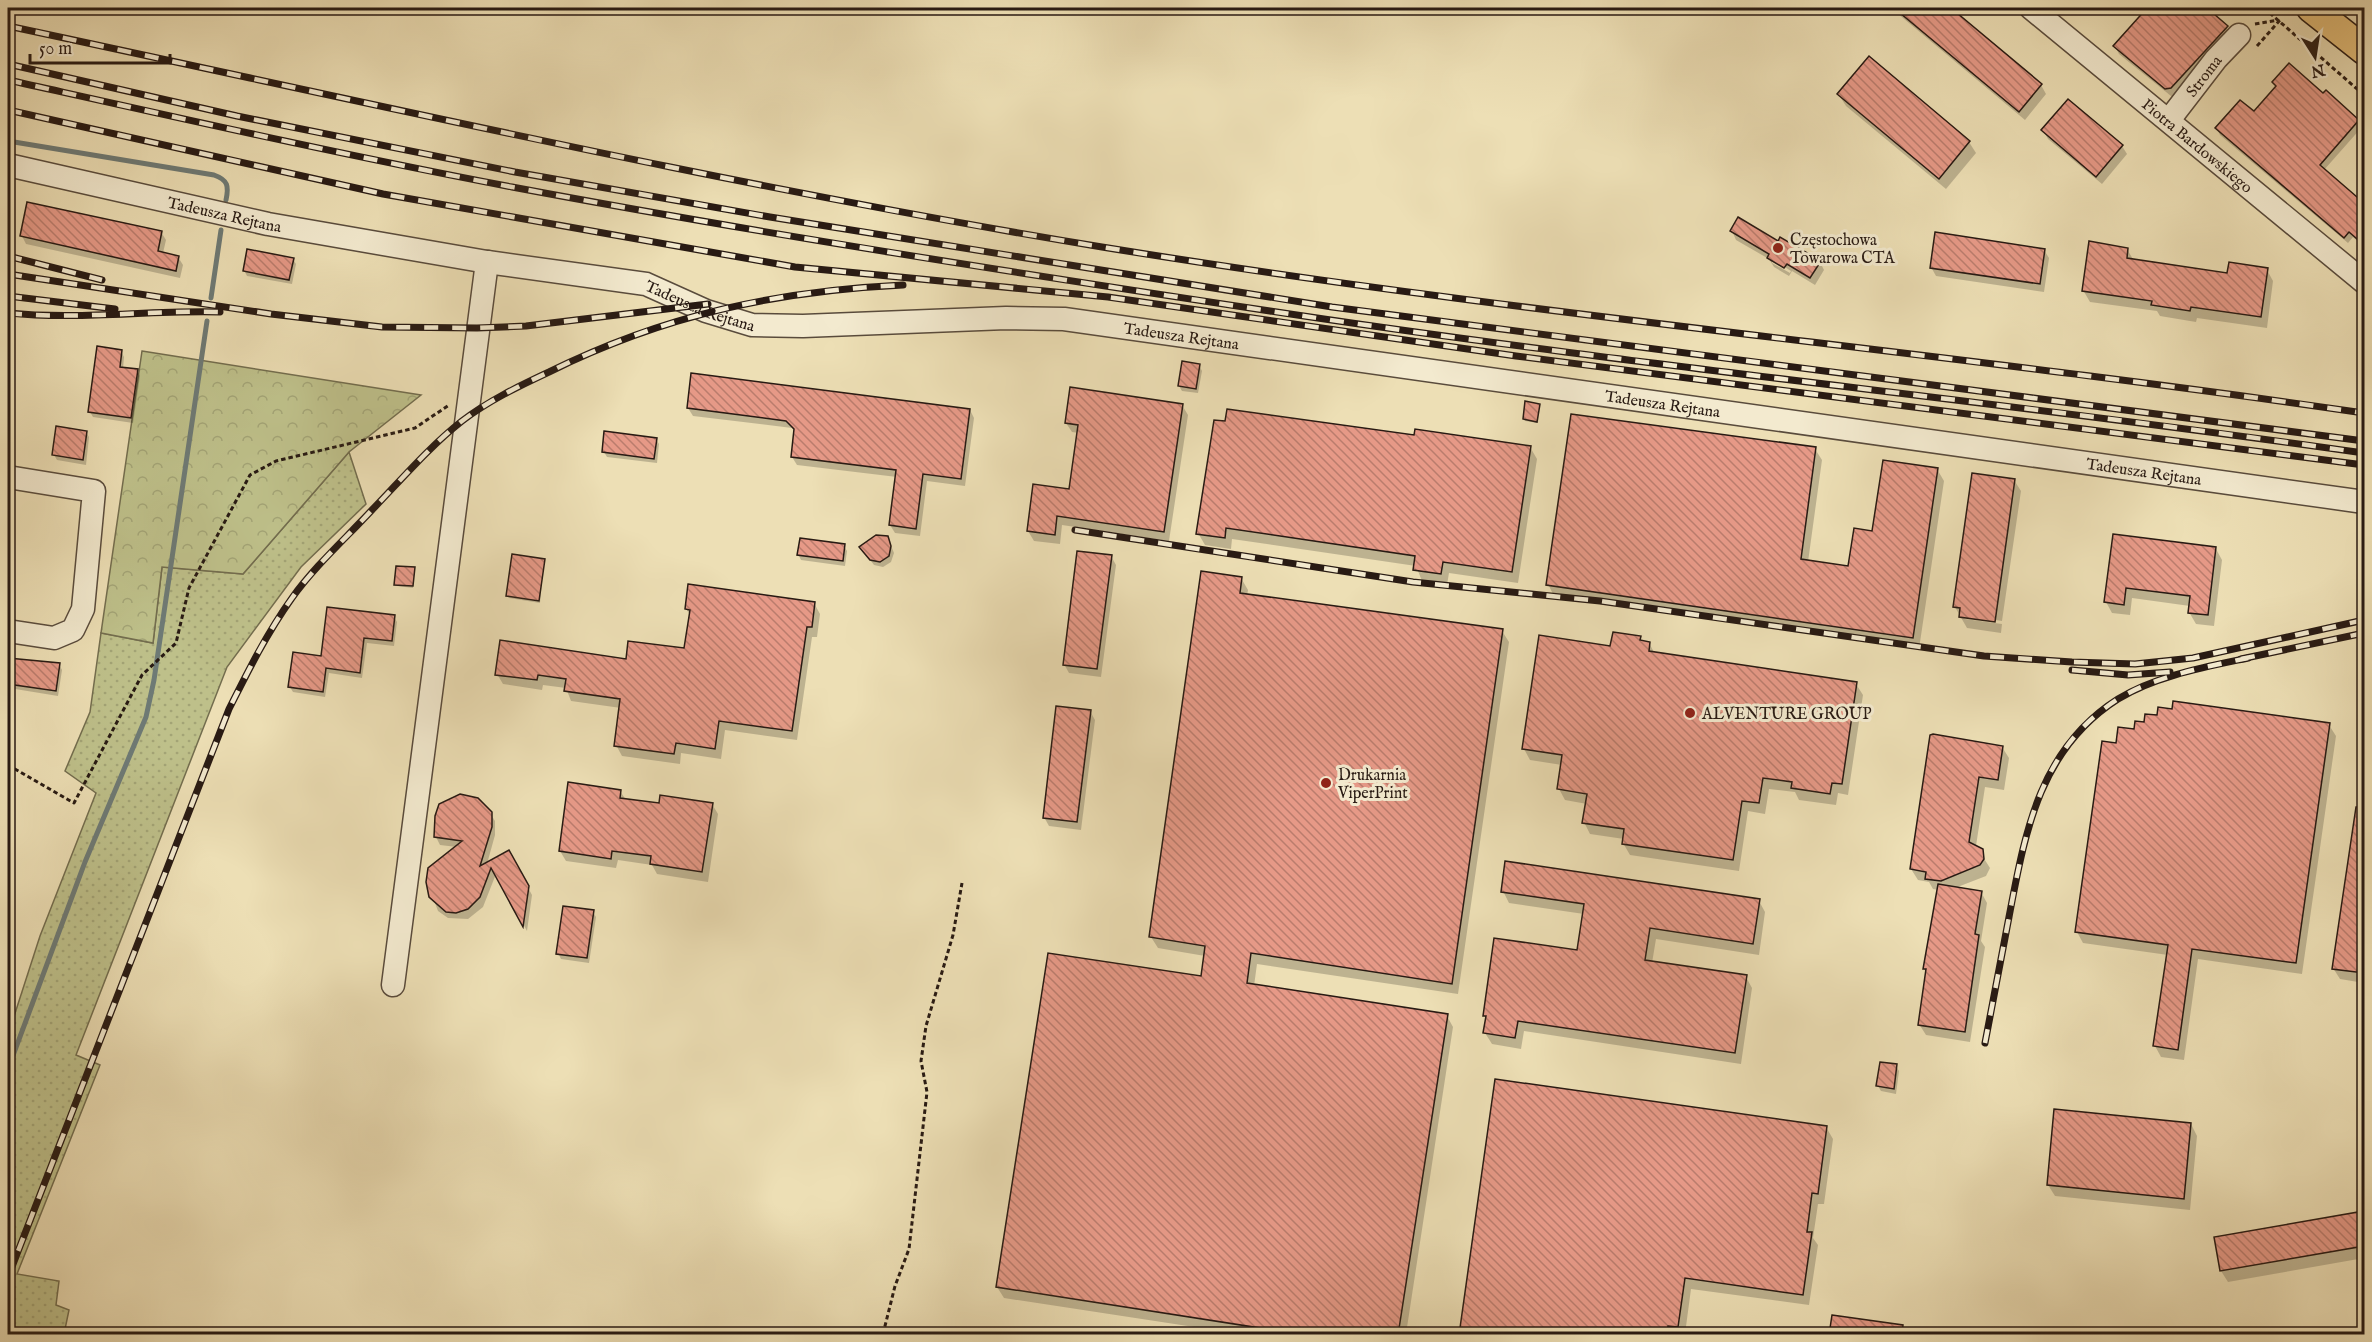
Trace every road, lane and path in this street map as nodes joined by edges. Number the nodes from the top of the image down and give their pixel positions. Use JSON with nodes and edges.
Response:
{"nodes":[{"id":1,"x":2031,"y":8,"type":"edge"},
{"id":2,"x":2225,"y":8,"type":"edge"},
{"id":3,"x":2237,"y":8,"type":"edge"},
{"id":4,"x":2264,"y":8,"type":"edge"},
{"id":5,"x":2311,"y":8,"type":"edge"},
{"id":6,"x":2280,"y":20,"type":"junction"},
{"id":7,"x":2246,"y":42,"type":"joint"},
{"id":8,"x":2364,"y":50,"type":"edge"},
{"id":9,"x":2364,"y":95,"type":"edge"},
{"id":10,"x":2169,"y":120,"type":"junction"},
{"id":11,"x":8,"y":165,"type":"edge"},
{"id":12,"x":487,"y":262,"type":"junction"},
{"id":13,"x":2364,"y":282,"type":"edge"},
{"id":14,"x":469,"y":391,"type":"junction"},
{"id":15,"x":8,"y":477,"type":"edge"},
{"id":16,"x":2364,"y":502,"type":"edge"},
{"id":17,"x":8,"y":631,"type":"edge"},
{"id":18,"x":8,"y":765,"type":"edge"},
{"id":19,"x":962,"y":883,"type":"dead end"},
{"id":20,"x":393,"y":985,"type":"dead end"},
{"id":21,"x":883,"y":1335,"type":"edge"}],
"edges":[{"from":1,"to":10,"type":"street","name":"Piotra Bardowskiego"},
{"from":2,"to":3,"type":"path"},
{"from":4,"to":6,"type":"path"},
{"from":5,"to":8,"type":"main road"},
{"from":6,"to":7,"type":"path"},
{"from":6,"to":9,"type":"path"},
{"from":7,"to":10,"type":"street","name":"Stroma"},
{"from":10,"to":13,"type":"street","name":"Piotra Bardowskiego"},
{"from":11,"to":12,"type":"street","name":"Tadeusza Rejtana"},
{"from":12,"to":14,"type":"street"},
{"from":12,"to":16,"type":"street","name":"Tadeusza Rejtana"},
{"from":14,"to":18,"type":"path"},
{"from":14,"to":20,"type":"street"},
{"from":15,"to":17,"type":"street"},
{"from":19,"to":21,"type":"path"}]}
